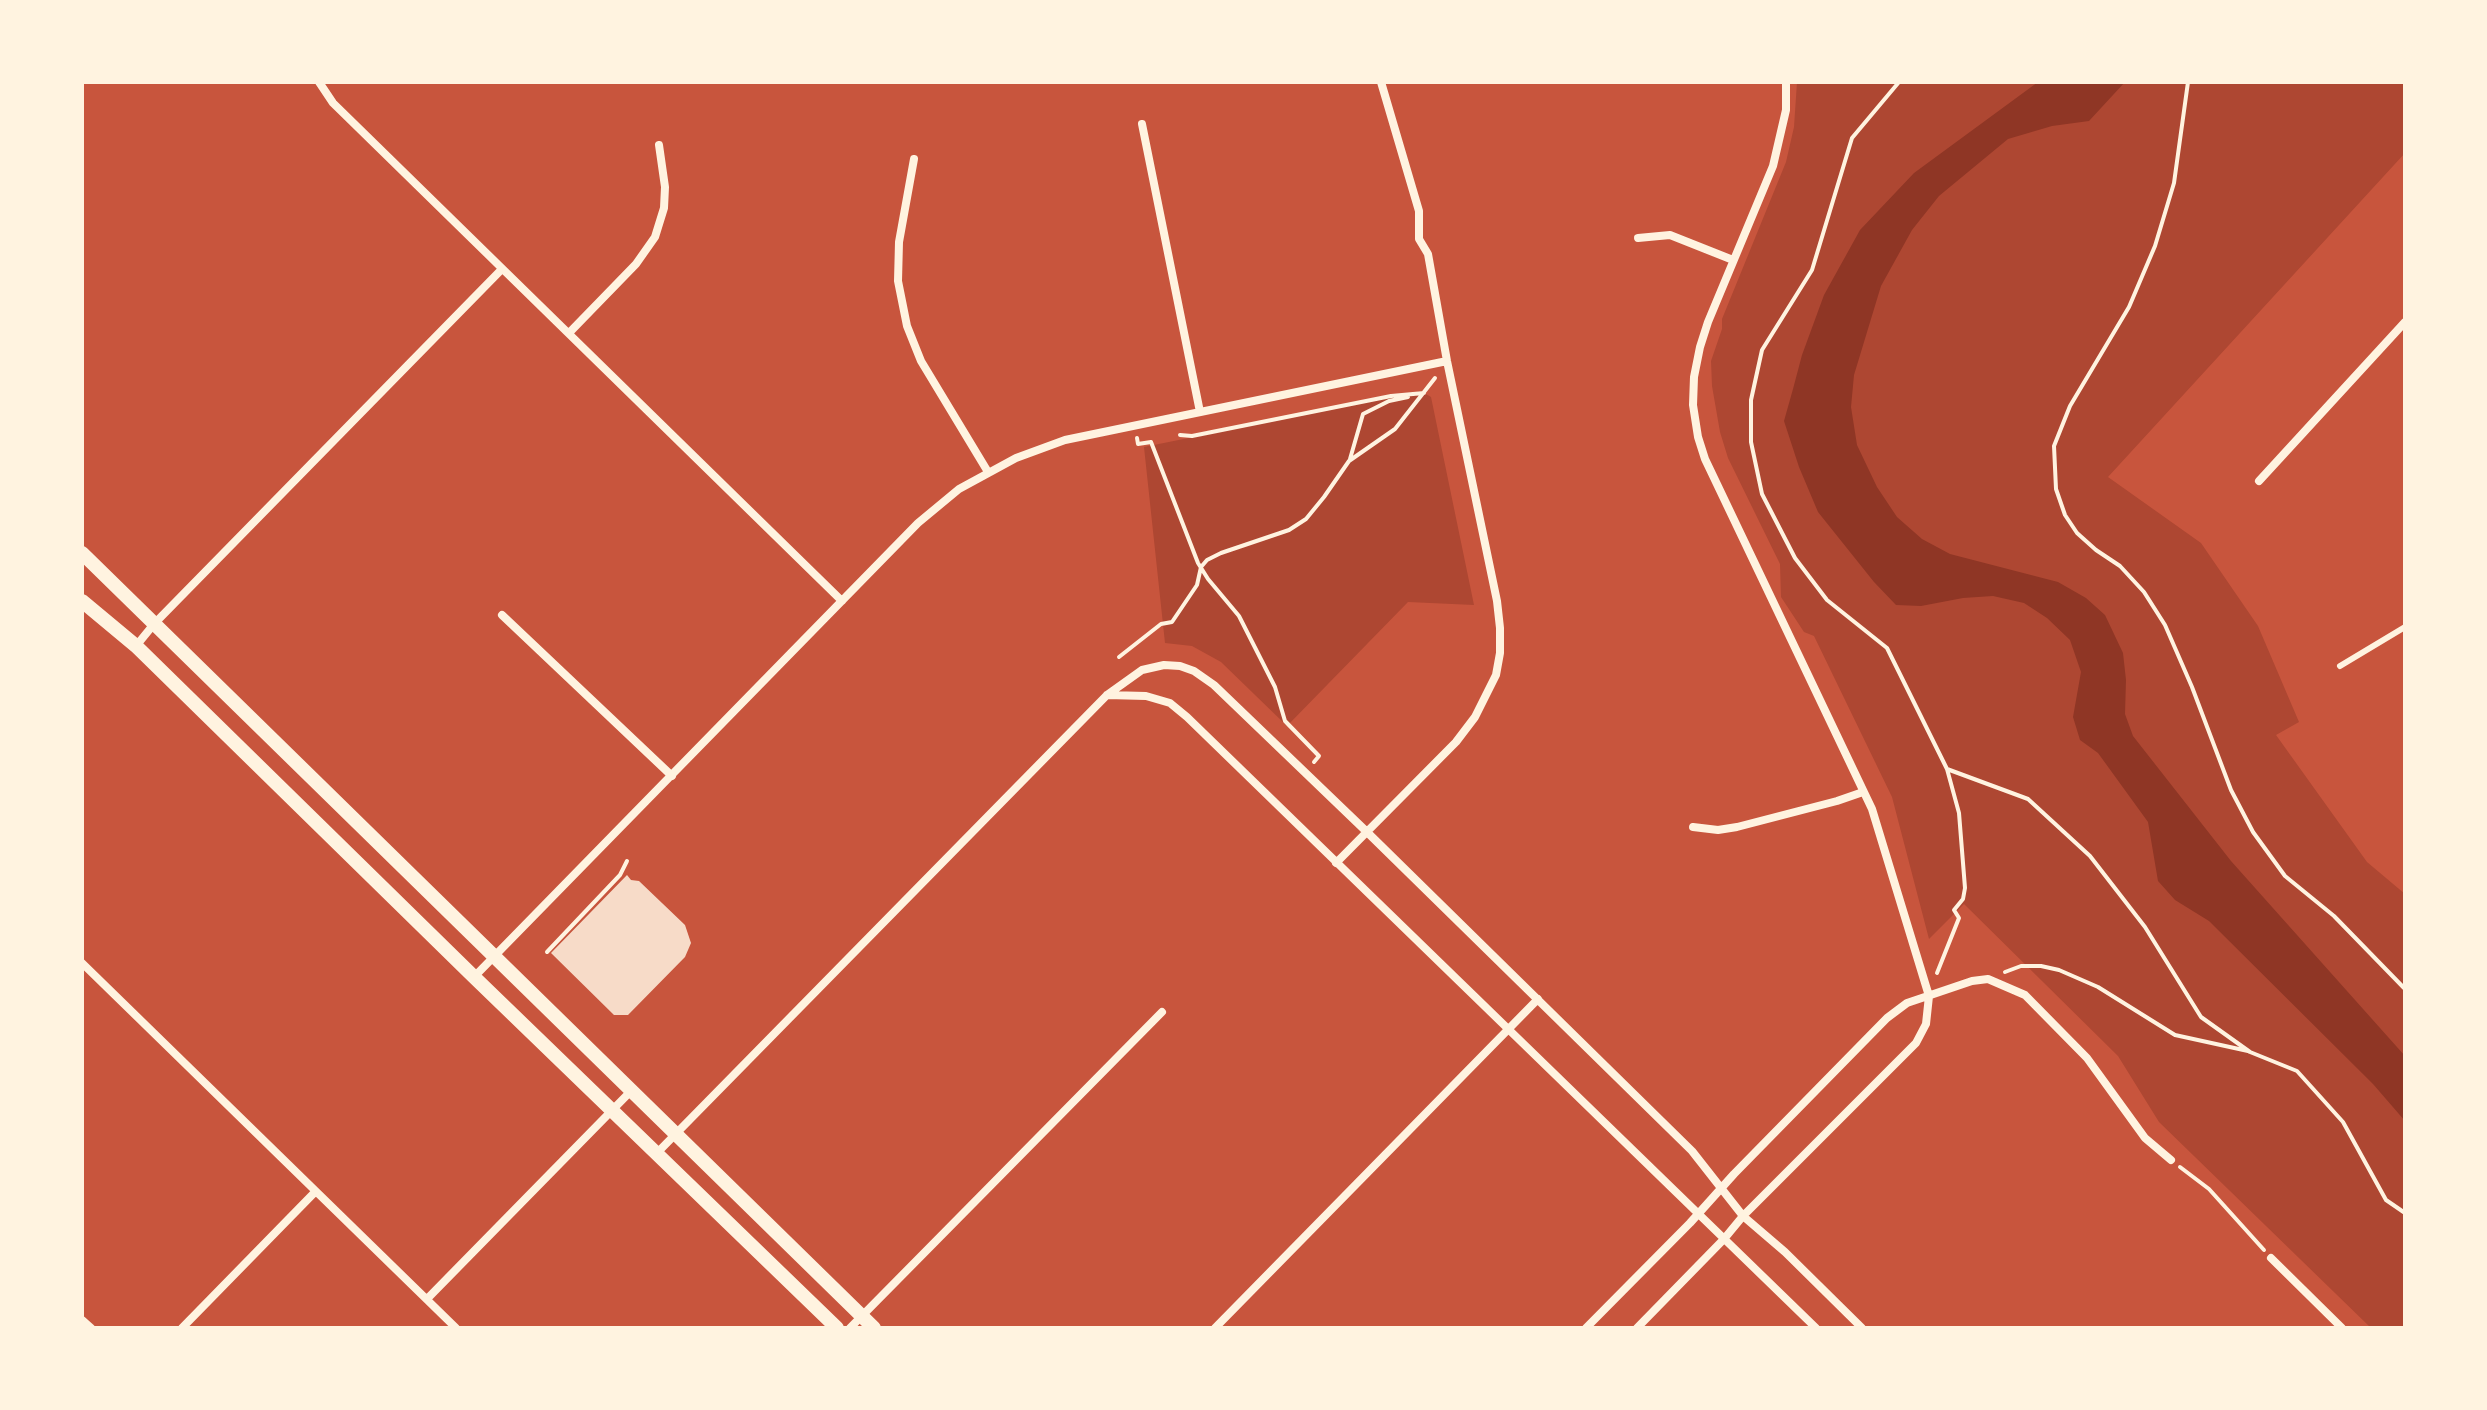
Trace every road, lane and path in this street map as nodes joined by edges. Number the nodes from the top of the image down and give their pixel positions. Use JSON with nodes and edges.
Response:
{"nodes":[{"id":1,"x":319,"y":82,"type":"edge"},
{"id":2,"x":1381,"y":82,"type":"edge"},
{"id":3,"x":1786,"y":82,"type":"edge"},
{"id":4,"x":1899,"y":82,"type":"edge"},
{"id":5,"x":2188,"y":82,"type":"edge"},
{"id":6,"x":1142,"y":124,"type":"dead end"},
{"id":7,"x":659,"y":145,"type":"dead end"},
{"id":8,"x":914,"y":159,"type":"dead end"},
{"id":9,"x":1638,"y":238,"type":"dead end"},
{"id":10,"x":1733,"y":260,"type":"junction"},
{"id":11,"x":502,"y":269,"type":"junction"},
{"id":12,"x":2405,"y":322,"type":"edge"},
{"id":13,"x":569,"y":333,"type":"junction"},
{"id":14,"x":1447,"y":361,"type":"junction"},
{"id":15,"x":1424,"y":393,"type":"junction"},
{"id":16,"x":1200,"y":412,"type":"junction"},
{"id":17,"x":1135,"y":424,"type":"junction"},
{"id":18,"x":1180,"y":435,"type":"dead end"},
{"id":19,"x":1349,"y":461,"type":"junction"},
{"id":20,"x":988,"y":472,"type":"junction"},
{"id":21,"x":2259,"y":481,"type":"dead end"},
{"id":22,"x":82,"y":553,"type":"edge"},
{"id":23,"x":1201,"y":567,"type":"junction"},
{"id":24,"x":82,"y":601,"type":"edge"},
{"id":25,"x":842,"y":601,"type":"junction"},
{"id":26,"x":502,"y":615,"type":"dead end"},
{"id":27,"x":154,"y":624,"type":"junction"},
{"id":28,"x":2405,"y":627,"type":"edge"},
{"id":29,"x":136,"y":646,"type":"junction"},
{"id":30,"x":1119,"y":657,"type":"dead end"},
{"id":31,"x":2340,"y":666,"type":"dead end"},
{"id":32,"x":1107,"y":695,"type":"junction"},
{"id":33,"x":1947,"y":769,"type":"junction"},
{"id":34,"x":1303,"y":773,"type":"junction"},
{"id":35,"x":672,"y":776,"type":"junction"},
{"id":36,"x":1863,"y":792,"type":"junction"},
{"id":37,"x":1693,"y":827,"type":"dead end"},
{"id":38,"x":1368,"y":833,"type":"junction"},
{"id":39,"x":627,"y":861,"type":"dead end"},
{"id":40,"x":1336,"y":863,"type":"junction"},
{"id":41,"x":547,"y":952,"type":"dead end"},
{"id":42,"x":494,"y":958,"type":"junction"},
{"id":43,"x":82,"y":963,"type":"edge"},
{"id":44,"x":474,"y":977,"type":"junction"},
{"id":45,"x":1988,"y":979,"type":"junction"},
{"id":46,"x":2405,"y":989,"type":"edge"},
{"id":47,"x":1929,"y":996,"type":"junction"},
{"id":48,"x":1538,"y":999,"type":"junction"},
{"id":49,"x":1162,"y":1012,"type":"dead end"},
{"id":50,"x":1507,"y":1029,"type":"junction"},
{"id":51,"x":2250,"y":1052,"type":"junction"},
{"id":52,"x":631,"y":1091,"type":"junction"},
{"id":53,"x":611,"y":1110,"type":"junction"},
{"id":54,"x":675,"y":1135,"type":"junction"},
{"id":55,"x":656,"y":1154,"type":"junction"},
{"id":56,"x":2171,"y":1160,"type":"joint"},
{"id":57,"x":1721,"y":1187,"type":"junction"},
{"id":58,"x":315,"y":1192,"type":"junction"},
{"id":59,"x":1697,"y":1213,"type":"junction"},
{"id":60,"x":2405,"y":1213,"type":"edge"},
{"id":61,"x":1743,"y":1216,"type":"junction"},
{"id":62,"x":1724,"y":1239,"type":"junction"},
{"id":63,"x":2271,"y":1258,"type":"joint"},
{"id":64,"x":427,"y":1299,"type":"junction"},
{"id":65,"x":862,"y":1317,"type":"junction"},
{"id":66,"x":82,"y":1320,"type":"edge"},
{"id":67,"x":91,"y":1328,"type":"edge"},
{"id":68,"x":182,"y":1328,"type":"edge"},
{"id":69,"x":456,"y":1328,"type":"edge"},
{"id":70,"x":837,"y":1328,"type":"edge"},
{"id":71,"x":850,"y":1328,"type":"edge"},
{"id":72,"x":874,"y":1328,"type":"edge"},
{"id":73,"x":1215,"y":1328,"type":"edge"},
{"id":74,"x":1586,"y":1328,"type":"edge"},
{"id":75,"x":1637,"y":1328,"type":"edge"},
{"id":76,"x":1816,"y":1328,"type":"edge"},
{"id":77,"x":1862,"y":1328,"type":"edge"},
{"id":78,"x":2342,"y":1328,"type":"edge"}],
"edges":[{"from":1,"to":11,"type":"street"},
{"from":2,"to":14,"type":"street"},
{"from":3,"to":10,"type":"street"},
{"from":4,"to":33,"type":"path"},
{"from":5,"to":46,"type":"path"},
{"from":6,"to":16,"type":"street"},
{"from":7,"to":13,"type":"street"},
{"from":8,"to":20,"type":"street"},
{"from":9,"to":10,"type":"street"},
{"from":10,"to":36,"type":"street"},
{"from":11,"to":13,"type":"street"},
{"from":11,"to":27,"type":"street"},
{"from":12,"to":21,"type":"street"},
{"from":13,"to":25,"type":"street"},
{"from":14,"to":15,"type":"path"},
{"from":14,"to":16,"type":"street"},
{"from":14,"to":38,"type":"street"},
{"from":15,"to":18,"type":"path"},
{"from":15,"to":19,"type":"path"},
{"from":15,"to":19,"type":"path"},
{"from":16,"to":17,"type":"street"},
{"from":17,"to":20,"type":"street"},
{"from":17,"to":23,"type":"path"},
{"from":19,"to":23,"type":"path"},
{"from":20,"to":25,"type":"street"},
{"from":22,"to":27,"type":"street"},
{"from":23,"to":30,"type":"path"},
{"from":23,"to":34,"type":"path"},
{"from":24,"to":29,"type":"street"},
{"from":25,"to":35,"type":"street"},
{"from":26,"to":35,"type":"street"},
{"from":27,"to":29,"type":"street"},
{"from":27,"to":42,"type":"street"},
{"from":28,"to":31,"type":"lane"},
{"from":29,"to":44,"type":"street"},
{"from":32,"to":34,"type":"street"},
{"from":32,"to":40,"type":"street"},
{"from":32,"to":54,"type":"street"},
{"from":33,"to":47,"type":"path"},
{"from":33,"to":51,"type":"path"},
{"from":34,"to":38,"type":"street"},
{"from":35,"to":42,"type":"street"},
{"from":36,"to":37,"type":"street"},
{"from":36,"to":47,"type":"street"},
{"from":38,"to":40,"type":"street"},
{"from":38,"to":48,"type":"street"},
{"from":39,"to":41,"type":"path"},
{"from":40,"to":50,"type":"street"},
{"from":42,"to":44,"type":"street"},
{"from":42,"to":52,"type":"street"},
{"from":43,"to":58,"type":"street"},
{"from":44,"to":53,"type":"street"},
{"from":45,"to":47,"type":"street"},
{"from":45,"to":51,"type":"path"},
{"from":45,"to":56,"type":"street"},
{"from":47,"to":57,"type":"street"},
{"from":47,"to":61,"type":"street"},
{"from":48,"to":50,"type":"street"},
{"from":48,"to":57,"type":"street"},
{"from":49,"to":65,"type":"street"},
{"from":50,"to":59,"type":"street"},
{"from":50,"to":73,"type":"street"},
{"from":51,"to":60,"type":"path"},
{"from":52,"to":53,"type":"street"},
{"from":52,"to":54,"type":"street"},
{"from":53,"to":55,"type":"street"},
{"from":53,"to":64,"type":"street"},
{"from":54,"to":55,"type":"street"},
{"from":54,"to":65,"type":"street"},
{"from":55,"to":70,"type":"street"},
{"from":56,"to":63,"type":"path"},
{"from":57,"to":59,"type":"street"},
{"from":57,"to":61,"type":"street"},
{"from":58,"to":64,"type":"street"},
{"from":58,"to":68,"type":"street"},
{"from":59,"to":62,"type":"street"},
{"from":59,"to":74,"type":"street"},
{"from":61,"to":62,"type":"street"},
{"from":61,"to":77,"type":"street"},
{"from":62,"to":75,"type":"street"},
{"from":62,"to":76,"type":"street"},
{"from":63,"to":78,"type":"street"},
{"from":64,"to":69,"type":"street"},
{"from":65,"to":71,"type":"street"},
{"from":65,"to":72,"type":"street"},
{"from":66,"to":67,"type":"street"}]}
